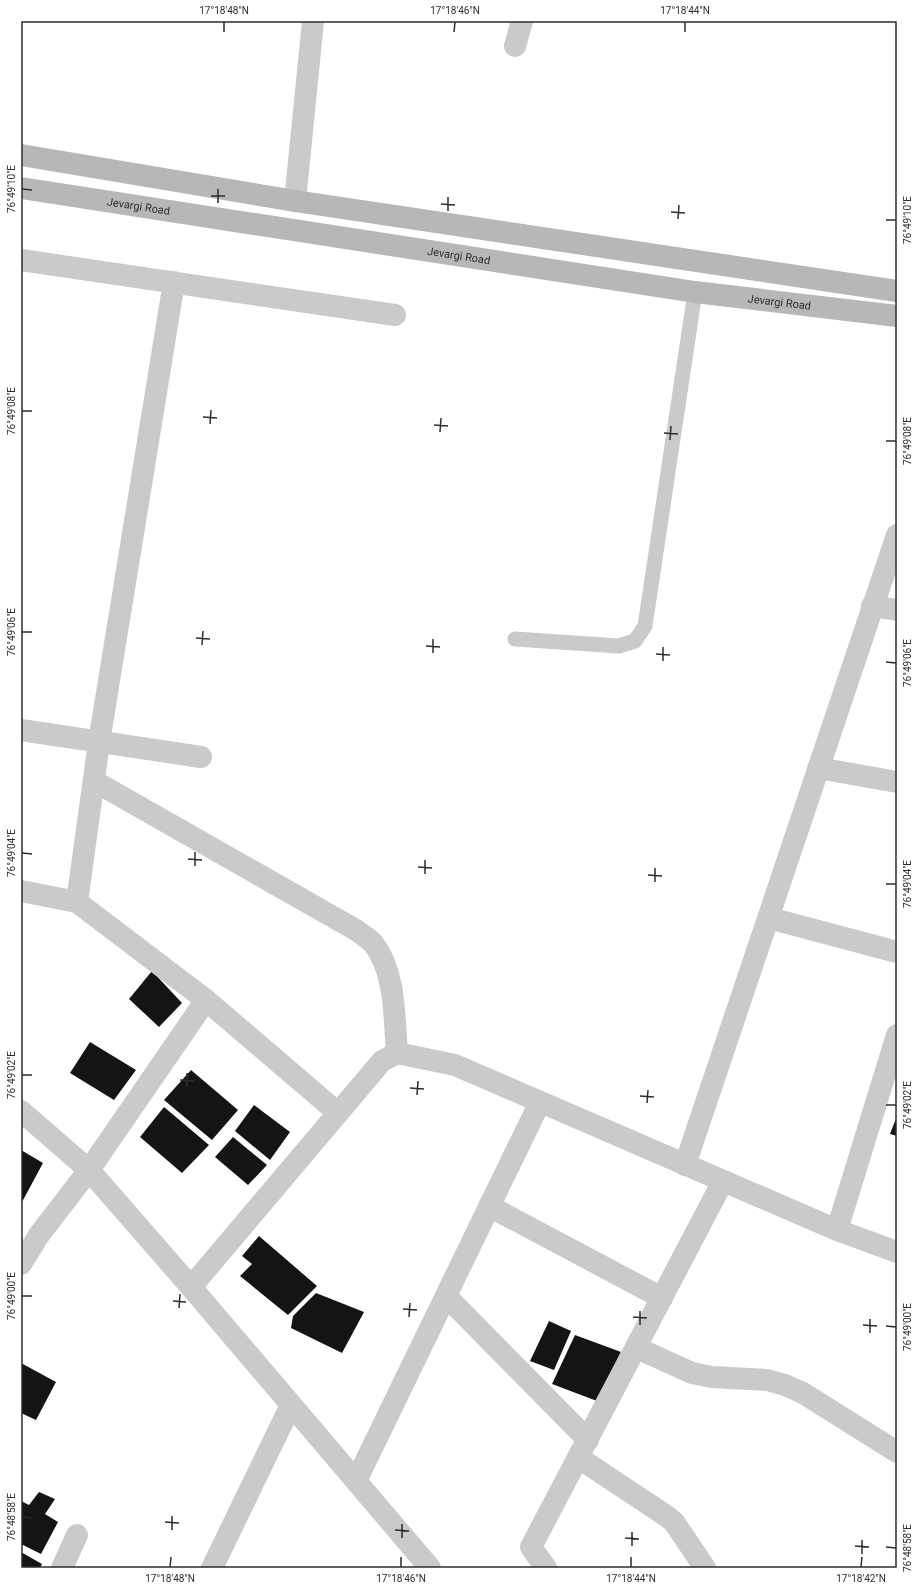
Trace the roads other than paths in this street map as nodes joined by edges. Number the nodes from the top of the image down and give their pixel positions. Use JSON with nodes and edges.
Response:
{"nodes":[{"id":1,"x":313,"y":21,"type":"edge"},
{"id":2,"x":522,"y":21,"type":"edge"},
{"id":3,"x":516,"y":46,"type":"dead end"},
{"id":4,"x":21,"y":155,"type":"edge"},
{"id":5,"x":21,"y":188,"type":"edge"},
{"id":6,"x":295,"y":201,"type":"junction"},
{"id":7,"x":21,"y":260,"type":"edge"},
{"id":8,"x":174,"y":282,"type":"junction"},
{"id":9,"x":897,"y":291,"type":"edge"},
{"id":10,"x":695,"y":292,"type":"junction"},
{"id":11,"x":394,"y":315,"type":"dead end"},
{"id":12,"x":897,"y":316,"type":"edge"},
{"id":13,"x":897,"y":535,"type":"edge"},
{"id":14,"x":872,"y":606,"type":"junction"},
{"id":15,"x":897,"y":610,"type":"edge"},
{"id":16,"x":516,"y":639,"type":"dead end"},
{"id":17,"x":21,"y":730,"type":"edge"},
{"id":18,"x":99,"y":742,"type":"junction"},
{"id":19,"x":201,"y":757,"type":"dead end"},
{"id":20,"x":818,"y":768,"type":"junction"},
{"id":21,"x":94,"y":781,"type":"junction"},
{"id":22,"x":897,"y":782,"type":"edge"},
{"id":23,"x":21,"y":891,"type":"edge"},
{"id":24,"x":77,"y":902,"type":"junction"},
{"id":25,"x":769,"y":918,"type":"junction"},
{"id":26,"x":897,"y":952,"type":"edge"},
{"id":27,"x":206,"y":1000,"type":"junction"},
{"id":28,"x":897,"y":1035,"type":"edge"},
{"id":29,"x":397,"y":1053,"type":"junction"},
{"id":30,"x":540,"y":1102,"type":"junction"},
{"id":31,"x":21,"y":1111,"type":"edge"},
{"id":32,"x":338,"y":1113,"type":"junction"},
{"id":33,"x":685,"y":1165,"type":"junction"},
{"id":34,"x":89,"y":1170,"type":"junction"},
{"id":35,"x":723,"y":1181,"type":"junction"},
{"id":36,"x":490,"y":1206,"type":"junction"},
{"id":37,"x":837,"y":1230,"type":"junction"},
{"id":38,"x":897,"y":1252,"type":"edge"},
{"id":39,"x":21,"y":1264,"type":"edge"},
{"id":40,"x":191,"y":1287,"type":"junction"},
{"id":41,"x":446,"y":1296,"type":"junction"},
{"id":42,"x":662,"y":1298,"type":"junction"},
{"id":43,"x":637,"y":1348,"type":"junction"},
{"id":44,"x":291,"y":1405,"type":"junction"},
{"id":45,"x":583,"y":1448,"type":"junction"},
{"id":46,"x":897,"y":1452,"type":"edge"},
{"id":47,"x":356,"y":1481,"type":"junction"},
{"id":48,"x":77,"y":1535,"type":"dead end"},
{"id":49,"x":62,"y":1568,"type":"edge"},
{"id":50,"x":212,"y":1568,"type":"edge"},
{"id":51,"x":430,"y":1568,"type":"edge"},
{"id":52,"x":546,"y":1568,"type":"edge"},
{"id":53,"x":705,"y":1568,"type":"edge"}],
"edges":[{"from":1,"to":6,"type":"street"},
{"from":2,"to":3,"type":"street"},
{"from":4,"to":6,"type":"main road"},
{"from":5,"to":10,"type":"main road","name":"Jevargi Road"},
{"from":6,"to":9,"type":"main road"},
{"from":7,"to":8,"type":"street"},
{"from":8,"to":11,"type":"street"},
{"from":8,"to":18,"type":"street"},
{"from":10,"to":12,"type":"main road","name":"Jevargi Road"},
{"from":10,"to":16,"type":"lane"},
{"from":13,"to":14,"type":"street"},
{"from":14,"to":15,"type":"street"},
{"from":14,"to":20,"type":"street"},
{"from":17,"to":18,"type":"street"},
{"from":18,"to":19,"type":"street"},
{"from":18,"to":21,"type":"street"},
{"from":20,"to":22,"type":"street"},
{"from":20,"to":25,"type":"street"},
{"from":21,"to":24,"type":"street"},
{"from":21,"to":29,"type":"street"},
{"from":23,"to":24,"type":"street"},
{"from":24,"to":27,"type":"street"},
{"from":25,"to":26,"type":"street"},
{"from":25,"to":33,"type":"street"},
{"from":27,"to":32,"type":"street"},
{"from":27,"to":34,"type":"street"},
{"from":28,"to":37,"type":"street"},
{"from":29,"to":30,"type":"street"},
{"from":29,"to":32,"type":"street"},
{"from":30,"to":33,"type":"street"},
{"from":30,"to":36,"type":"street"},
{"from":31,"to":34,"type":"street"},
{"from":32,"to":40,"type":"street"},
{"from":33,"to":35,"type":"street"},
{"from":34,"to":39,"type":"street"},
{"from":34,"to":40,"type":"street"},
{"from":35,"to":37,"type":"street"},
{"from":35,"to":42,"type":"street"},
{"from":36,"to":41,"type":"street"},
{"from":36,"to":42,"type":"street"},
{"from":37,"to":38,"type":"street"},
{"from":40,"to":44,"type":"street"},
{"from":41,"to":45,"type":"street"},
{"from":41,"to":47,"type":"street"},
{"from":42,"to":43,"type":"street"},
{"from":43,"to":45,"type":"street"},
{"from":43,"to":46,"type":"street"},
{"from":44,"to":47,"type":"street"},
{"from":44,"to":50,"type":"street"},
{"from":45,"to":52,"type":"street"},
{"from":45,"to":53,"type":"street"},
{"from":47,"to":51,"type":"street"},
{"from":48,"to":49,"type":"street"}]}
